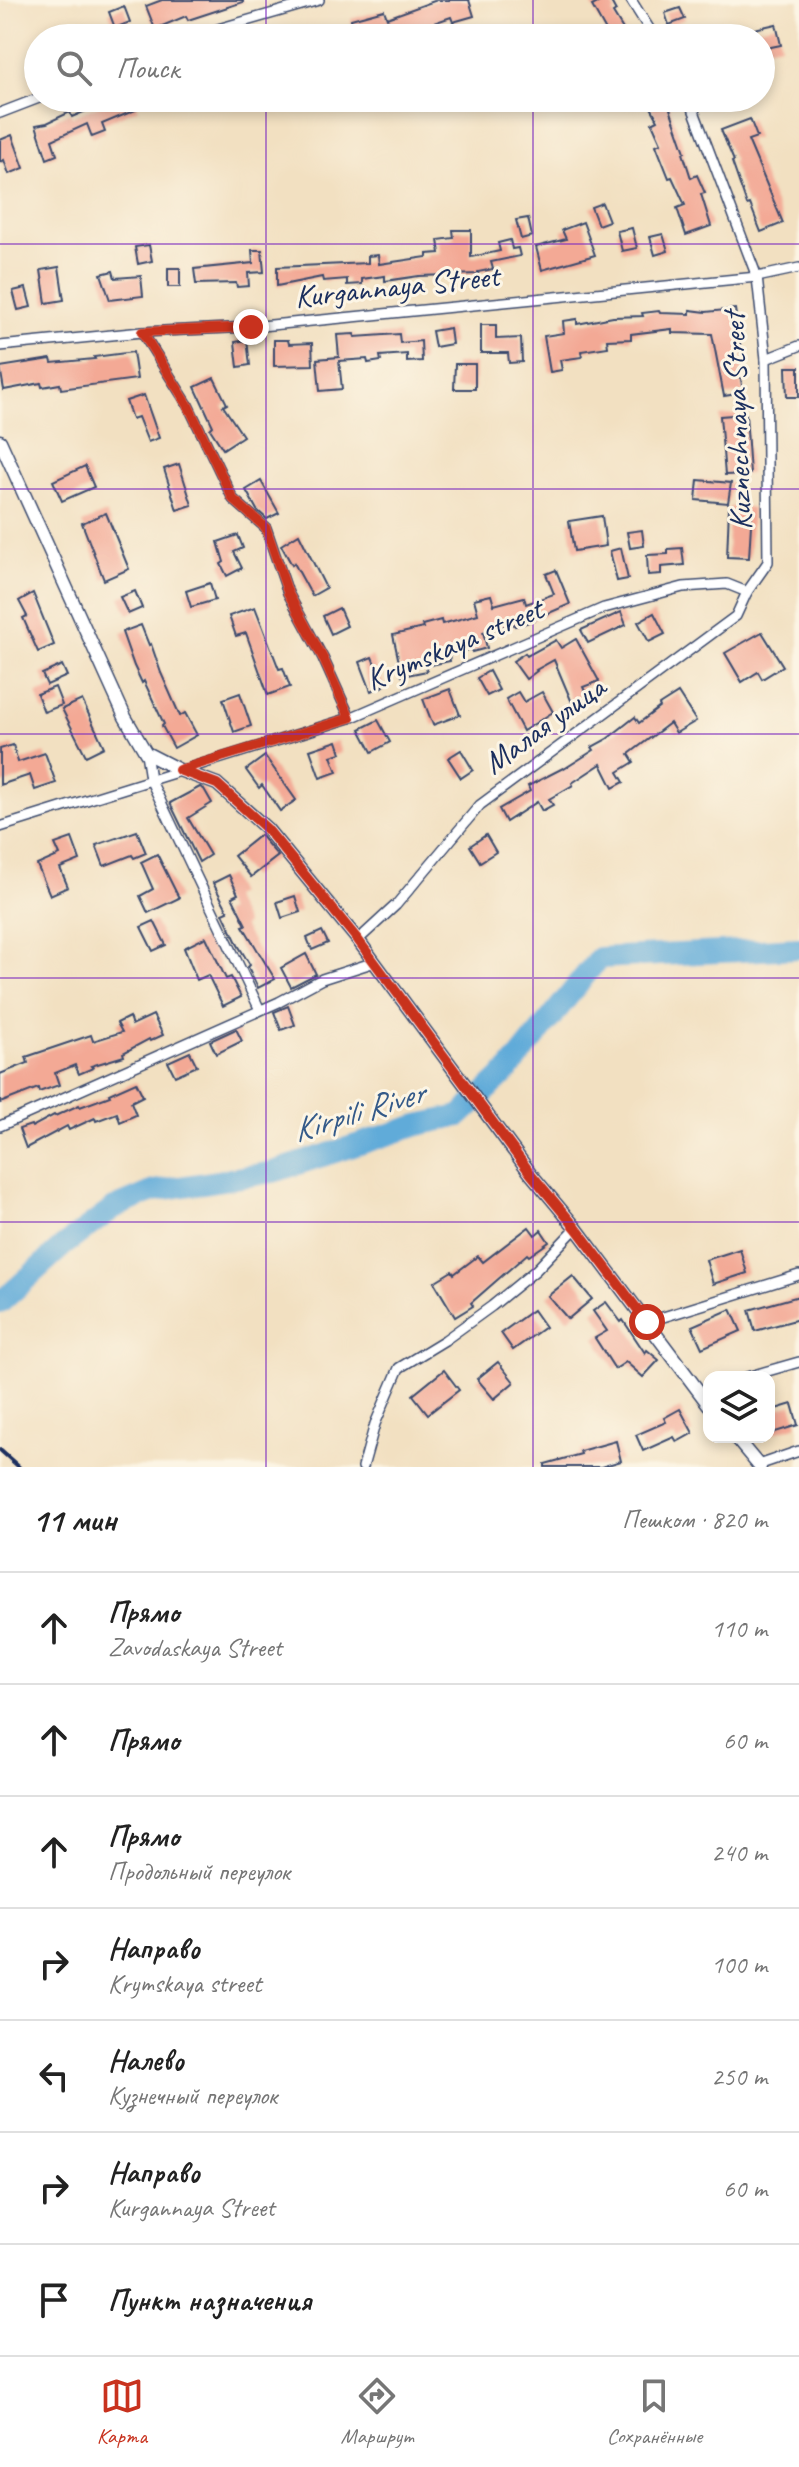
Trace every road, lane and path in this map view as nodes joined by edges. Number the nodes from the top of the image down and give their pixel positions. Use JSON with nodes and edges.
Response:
{"nodes":[{"id":1,"x":319,"y":0,"type":"edge"},
{"id":2,"x":631,"y":0,"type":"edge"},
{"id":3,"x":235,"y":24,"type":"edge"},
{"id":4,"x":646,"y":24,"type":"edge"},
{"id":5,"x":24,"y":104,"type":"edge"},
{"id":6,"x":694,"y":112,"type":"edge"},
{"id":7,"x":0,"y":113,"type":"edge"},
{"id":8,"x":799,"y":268,"type":"edge"},
{"id":9,"x":757,"y":277,"type":"junction"},
{"id":10,"x":142,"y":332,"type":"junction"},
{"id":11,"x":0,"y":346,"type":"edge"},
{"id":12,"x":799,"y":346,"type":"edge"},
{"id":13,"x":766,"y":359,"type":"junction"},
{"id":14,"x":0,"y":441,"type":"edge"},
{"id":15,"x":768,"y":562,"type":"joint"},
{"id":16,"x":747,"y":592,"type":"junction"},
{"id":17,"x":350,"y":718,"type":"junction"},
{"id":18,"x":146,"y":753,"type":"junction"},
{"id":19,"x":179,"y":770,"type":"junction"},
{"id":20,"x":150,"y":779,"type":"junction"},
{"id":21,"x":0,"y":827,"type":"edge"},
{"id":22,"x":358,"y":940,"type":"junction"},
{"id":23,"x":375,"y":962,"type":"junction"},
{"id":24,"x":260,"y":1010,"type":"junction"},
{"id":25,"x":0,"y":1126,"type":"edge"},
{"id":26,"x":576,"y":1228,"type":"junction"},
{"id":27,"x":799,"y":1275,"type":"edge"},
{"id":28,"x":647,"y":1322,"type":"junction"},
{"id":29,"x":799,"y":1362,"type":"edge"},
{"id":30,"x":768,"y":1371,"type":"edge"},
{"id":31,"x":703,"y":1394,"type":"edge"},
{"id":32,"x":740,"y":1443,"type":"edge"},
{"id":33,"x":799,"y":1451,"type":"edge"},
{"id":34,"x":759,"y":1466,"type":"edge"},
{"id":35,"x":363,"y":1467,"type":"edge"}],
"edges":[{"from":1,"to":3,"type":"street"},
{"from":2,"to":4,"type":"street"},
{"from":5,"to":7,"type":"street"},
{"from":6,"to":9,"type":"street","name":"Kuznechnaya Street"},
{"from":8,"to":9,"type":"street","name":"Kurgannaya Street"},
{"from":9,"to":10,"type":"street","name":"Kurgannaya Street"},
{"from":9,"to":13,"type":"street","name":"Kuznechnaya Street"},
{"from":10,"to":11,"type":"street","name":"Kurgannaya Street"},
{"from":10,"to":17,"type":"street"},
{"from":12,"to":13,"type":"street"},
{"from":13,"to":15,"type":"street","name":"Kuznechnaya Street"},
{"from":14,"to":18,"type":"street"},
{"from":15,"to":16,"type":"street","name":"Малая улица"},
{"from":16,"to":17,"type":"street","name":"Krymskaya street"},
{"from":16,"to":22,"type":"street","name":"Малая улица"},
{"from":17,"to":19,"type":"street","name":"Krymskaya street"},
{"from":18,"to":19,"type":"street"},
{"from":18,"to":20,"type":"street"},
{"from":19,"to":20,"type":"street","name":"Krymskaya street"},
{"from":19,"to":22,"type":"street"},
{"from":20,"to":21,"type":"street","name":"Krymskaya street"},
{"from":20,"to":24,"type":"street"},
{"from":22,"to":23,"type":"street"},
{"from":23,"to":24,"type":"street"},
{"from":23,"to":26,"type":"street"},
{"from":24,"to":25,"type":"street"},
{"from":26,"to":28,"type":"street"},
{"from":26,"to":35,"type":"street"},
{"from":27,"to":28,"type":"street"},
{"from":28,"to":31,"type":"street"},
{"from":29,"to":30,"type":"street"},
{"from":32,"to":34,"type":"street"},
{"from":33,"to":34,"type":"street"}]}
